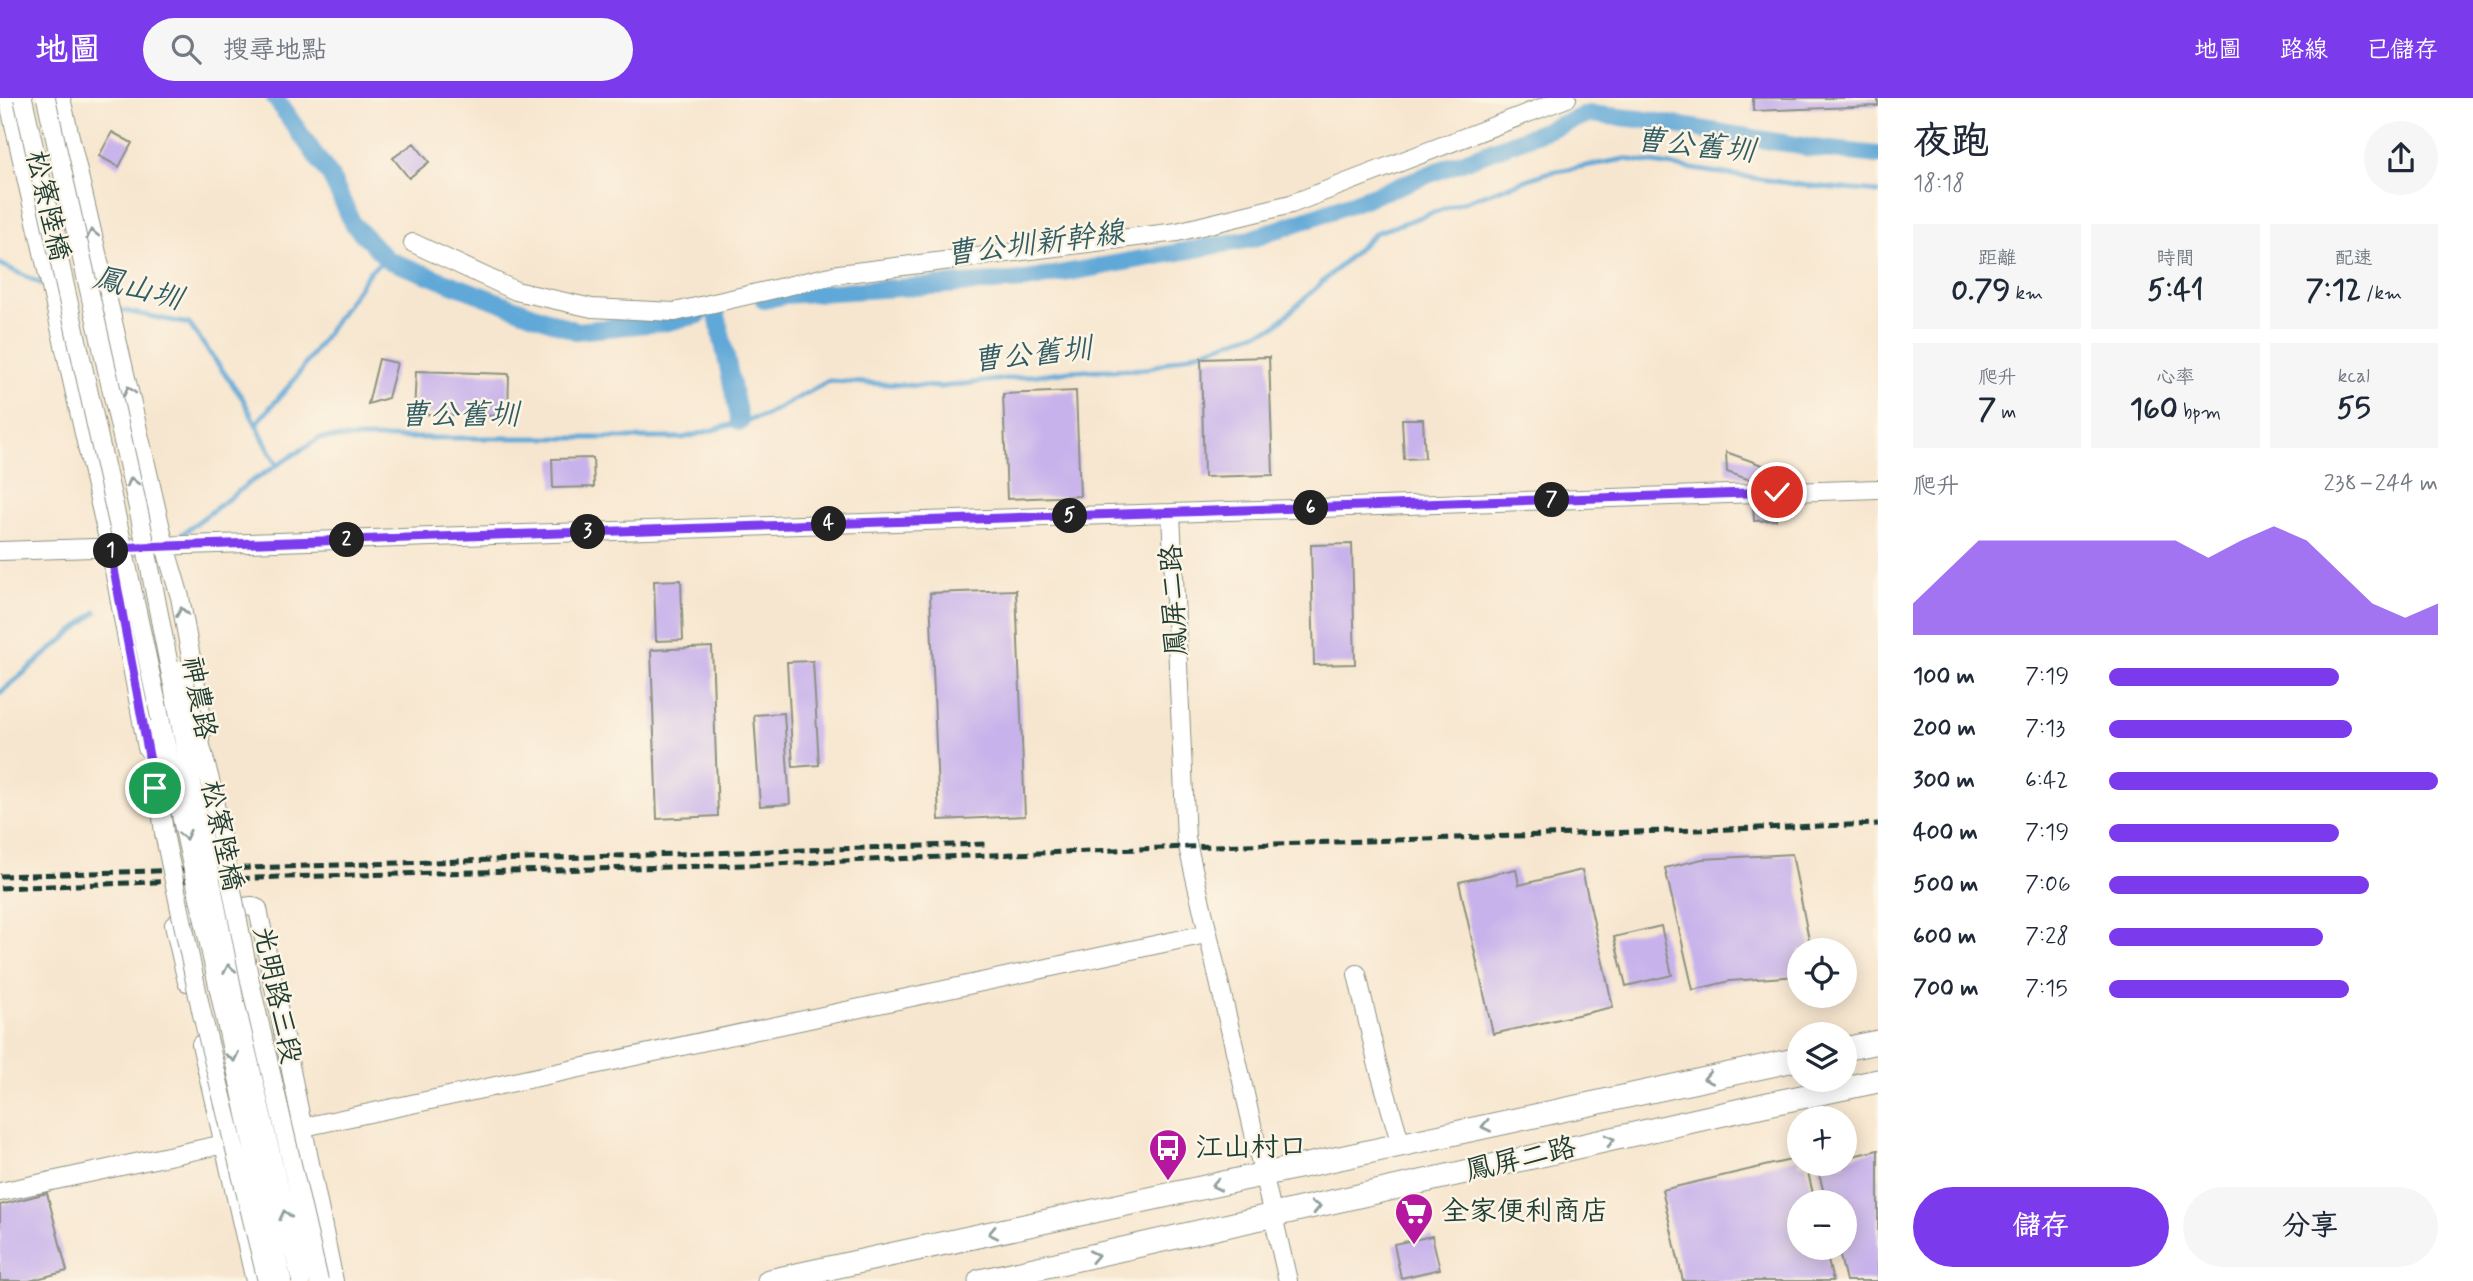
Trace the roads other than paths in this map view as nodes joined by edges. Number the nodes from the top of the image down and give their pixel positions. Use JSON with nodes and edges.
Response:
{"nodes":[{"id":1,"x":8,"y":98,"type":"edge"},
{"id":2,"x":23,"y":98,"type":"edge"},
{"id":3,"x":46,"y":98,"type":"edge"},
{"id":4,"x":61,"y":98,"type":"edge"},
{"id":5,"x":1567,"y":98,"type":"edge"},
{"id":6,"x":413,"y":243,"type":"dead end"},
{"id":7,"x":1878,"y":489,"type":"edge"},
{"id":8,"x":1171,"y":513,"type":"junction"},
{"id":9,"x":140,"y":517,"type":"junction"},
{"id":10,"x":117,"y":519,"type":"junction"},
{"id":11,"x":164,"y":546,"type":"junction"},
{"id":12,"x":110,"y":548,"type":"junction"},
{"id":13,"x":0,"y":551,"type":"edge"},
{"id":14,"x":1206,"y":934,"type":"junction"},
{"id":15,"x":1357,"y":974,"type":"dead end"},
{"id":16,"x":1878,"y":1042,"type":"edge"},
{"id":17,"x":1857,"y":1046,"type":"edge"},
{"id":18,"x":1787,"y":1061,"type":"edge"},
{"id":19,"x":1760,"y":1067,"type":"junction"},
{"id":20,"x":1878,"y":1081,"type":"edge"},
{"id":21,"x":1768,"y":1104,"type":"junction"},
{"id":22,"x":304,"y":1127,"type":"junction"},
{"id":23,"x":223,"y":1144,"type":"junction"},
{"id":24,"x":1401,"y":1145,"type":"junction"},
{"id":25,"x":1265,"y":1175,"type":"junction"},
{"id":26,"x":0,"y":1192,"type":"edge"},
{"id":27,"x":1273,"y":1217,"type":"junction"},
{"id":28,"x":255,"y":1281,"type":"edge"},
{"id":29,"x":267,"y":1281,"type":"edge"},
{"id":30,"x":282,"y":1281,"type":"edge"},
{"id":31,"x":301,"y":1281,"type":"edge"},
{"id":32,"x":319,"y":1281,"type":"edge"},
{"id":33,"x":334,"y":1281,"type":"edge"},
{"id":34,"x":769,"y":1281,"type":"edge"},
{"id":35,"x":980,"y":1281,"type":"edge"},
{"id":36,"x":1288,"y":1281,"type":"edge"}],
"edges":[{"from":1,"to":12,"type":"street","name":"神農路"},
{"from":2,"to":10,"type":"street","name":"松寮陸橋","bridge":true},
{"from":9,"to":3,"type":"street","name":"松寮陸橋","one_way":true,"bridge":true},
{"from":11,"to":4,"type":"street","name":"神農路","one_way":true},
{"from":5,"to":6,"type":"street"},
{"from":7,"to":8,"type":"street","name":"鳳屏二路"},
{"from":8,"to":11,"type":"street"},
{"from":8,"to":14,"type":"street","name":"鳳屏二路"},
{"from":31,"to":9,"type":"street","name":"松寮陸橋","one_way":true,"bridge":true},
{"from":9,"to":32,"type":"street","name":"松寮陸橋","bridge":true},
{"from":10,"to":29,"type":"street","name":"松寮陸橋","bridge":true},
{"from":10,"to":30,"type":"street","name":"松寮陸橋","one_way":true,"bridge":true},
{"from":11,"to":12,"type":"street"},
{"from":12,"to":11,"type":"street","name":"神農路","one_way":true},
{"from":12,"to":13,"type":"street"},
{"from":14,"to":22,"type":"street"},
{"from":14,"to":25,"type":"street","name":"鳳屏二路"},
{"from":15,"to":24,"type":"street"},
{"from":16,"to":17,"type":"main road"},
{"from":18,"to":19,"type":"main road","name":"鳳屏二路"},
{"from":19,"to":21,"type":"main road"},
{"from":19,"to":24,"type":"main road","name":"鳳屏二路","one_way":true},
{"from":20,"to":21,"type":"main road","name":"鳳屏二路"},
{"from":27,"to":21,"type":"main road","name":"鳳屏二路","one_way":true},
{"from":22,"to":23,"type":"street"},
{"from":22,"to":23,"type":"street","name":"光明路三段"},
{"from":22,"to":33,"type":"street","name":"光明路三段"},
{"from":23,"to":26,"type":"street"},
{"from":23,"to":28,"type":"street","name":"光明路三段"},
{"from":24,"to":25,"type":"main road","name":"鳳屏二路"},
{"from":25,"to":27,"type":"street","name":"鳳屏二路"},
{"from":25,"to":34,"type":"main road","name":"鳳屏二路","one_way":true},
{"from":35,"to":27,"type":"main road","name":"鳳屏二路","one_way":true},
{"from":27,"to":36,"type":"street"}]}
